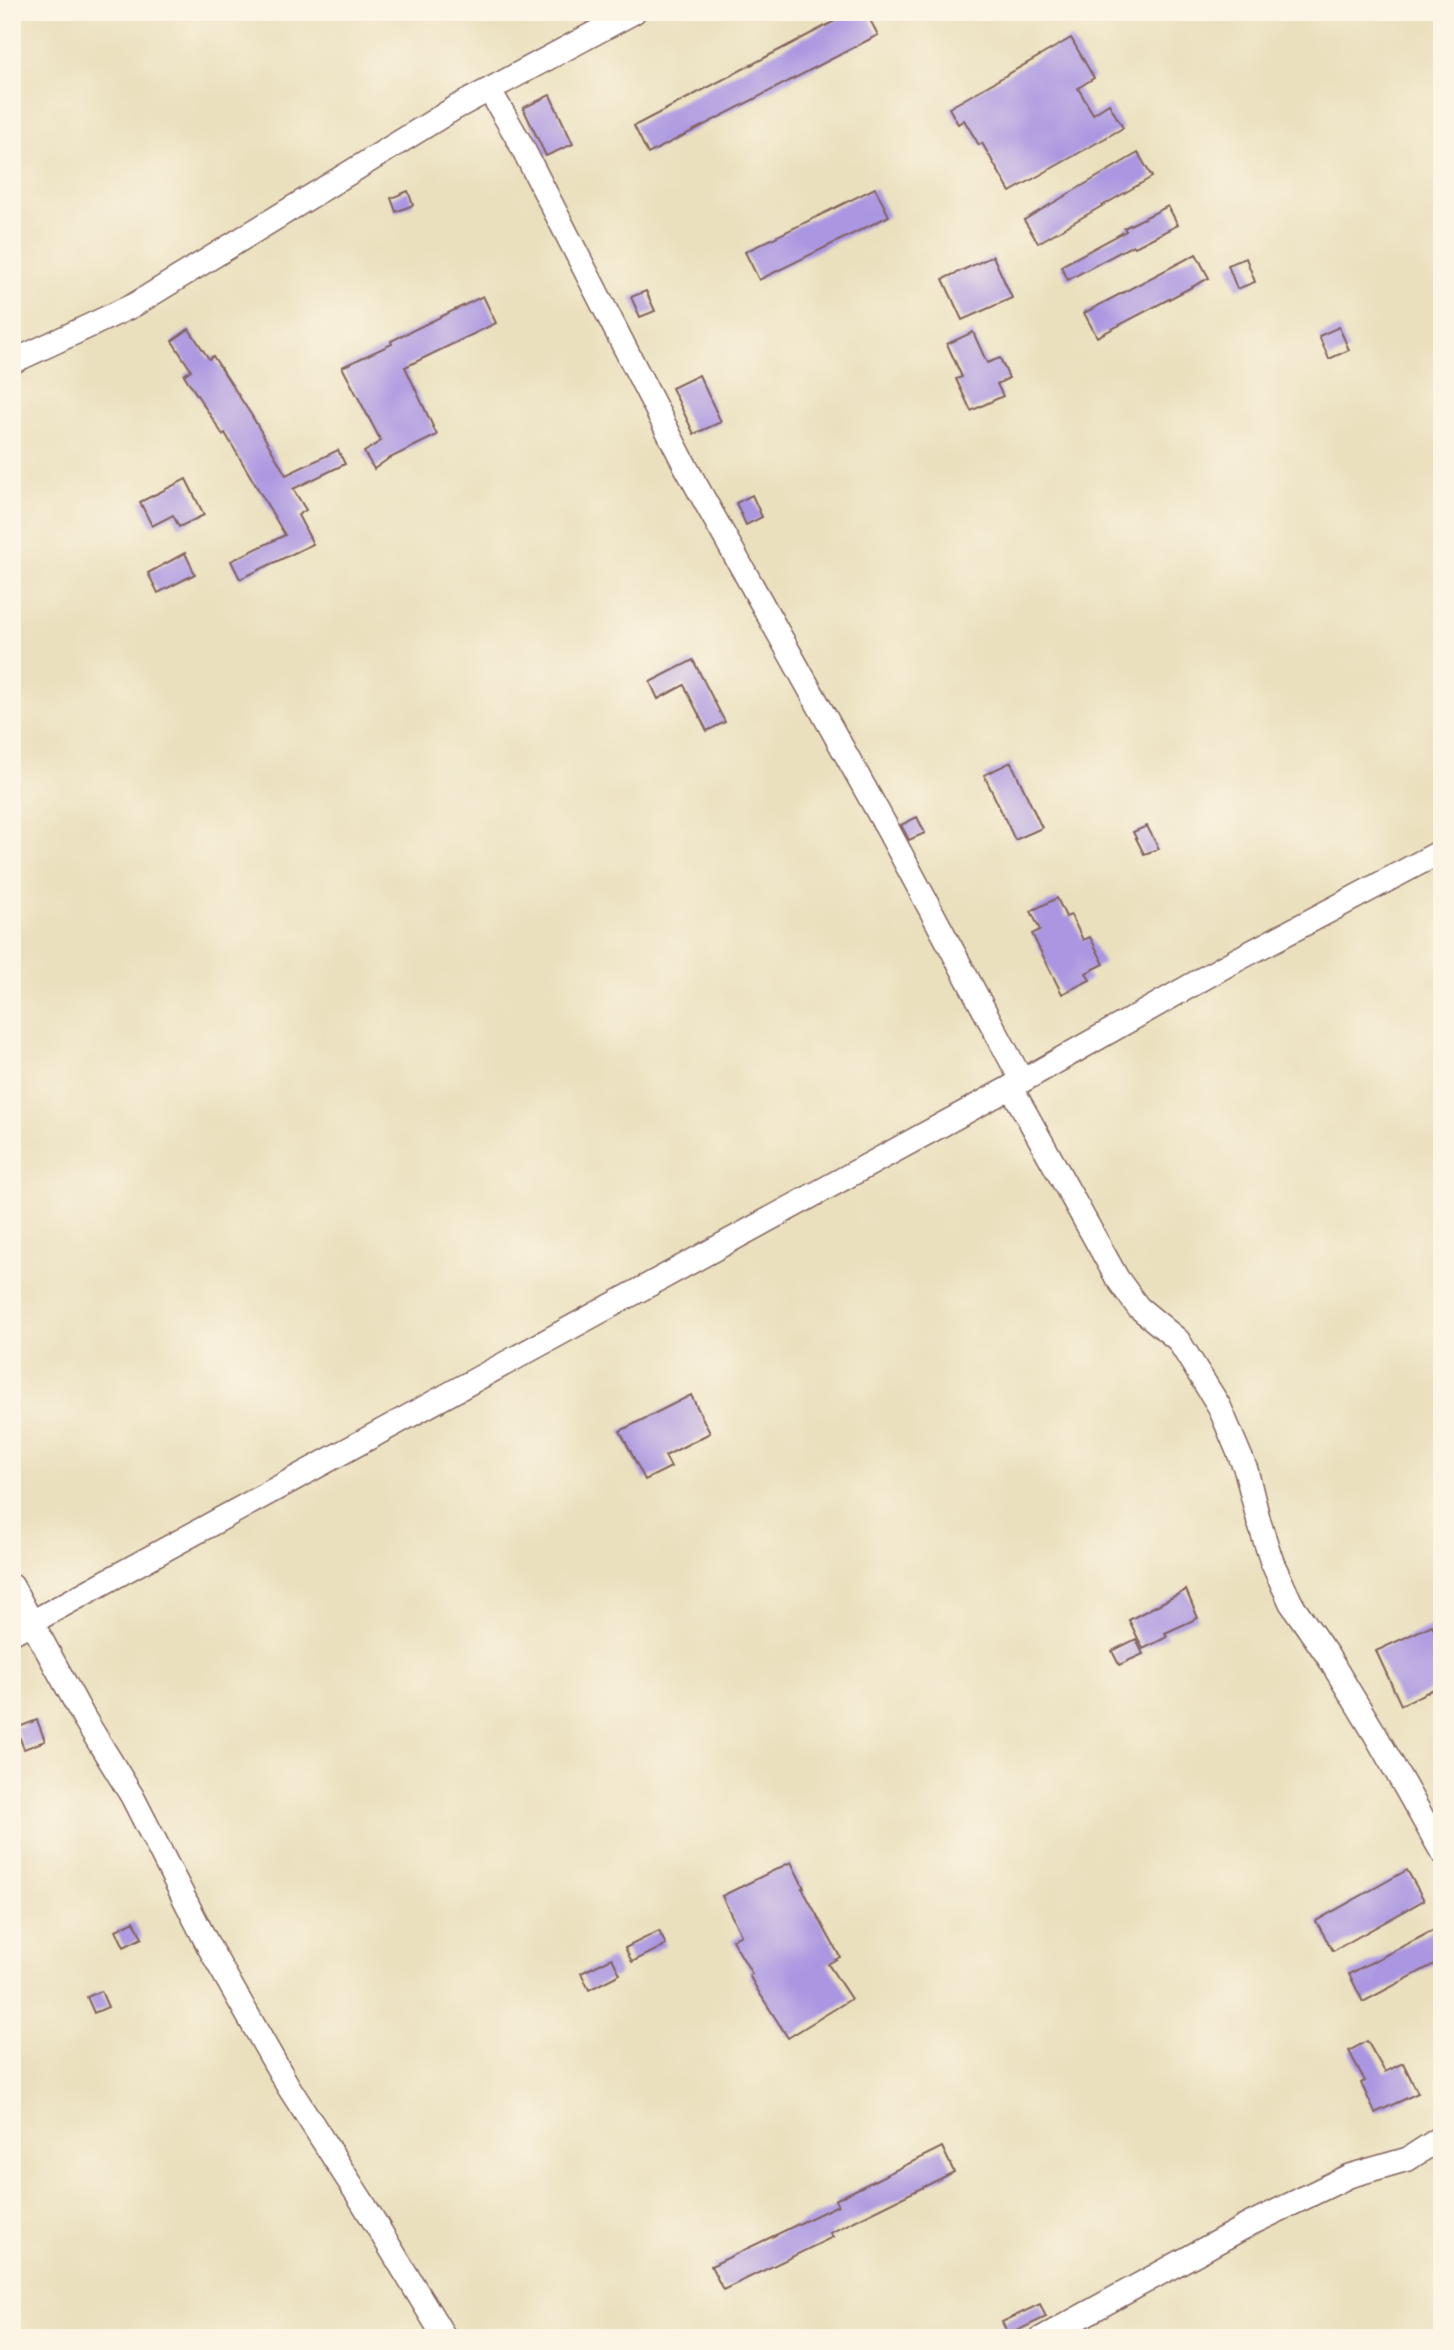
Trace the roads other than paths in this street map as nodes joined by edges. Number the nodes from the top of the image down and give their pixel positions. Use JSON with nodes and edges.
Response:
{"nodes":[{"id":1,"x":634,"y":12,"type":"edge"},
{"id":2,"x":490,"y":91,"type":"junction"},
{"id":3,"x":12,"y":362,"type":"edge"},
{"id":4,"x":1442,"y":851,"type":"edge"},
{"id":5,"x":1017,"y":1084,"type":"junction"},
{"id":6,"x":12,"y":1586,"type":"edge"},
{"id":7,"x":22,"y":1628,"type":"edge"},
{"id":8,"x":1442,"y":1852,"type":"edge"},
{"id":9,"x":1442,"y":2137,"type":"edge"},
{"id":10,"x":445,"y":2338,"type":"edge"},
{"id":11,"x":1042,"y":2338,"type":"edge"}],
"edges":[{"from":1,"to":2,"type":"street"},
{"from":2,"to":3,"type":"street"},
{"from":2,"to":5,"type":"street"},
{"from":4,"to":5,"type":"street"},
{"from":5,"to":7,"type":"street"},
{"from":5,"to":8,"type":"street"},
{"from":6,"to":7,"type":"street"},
{"from":7,"to":10,"type":"street"},
{"from":9,"to":11,"type":"street"}]}
